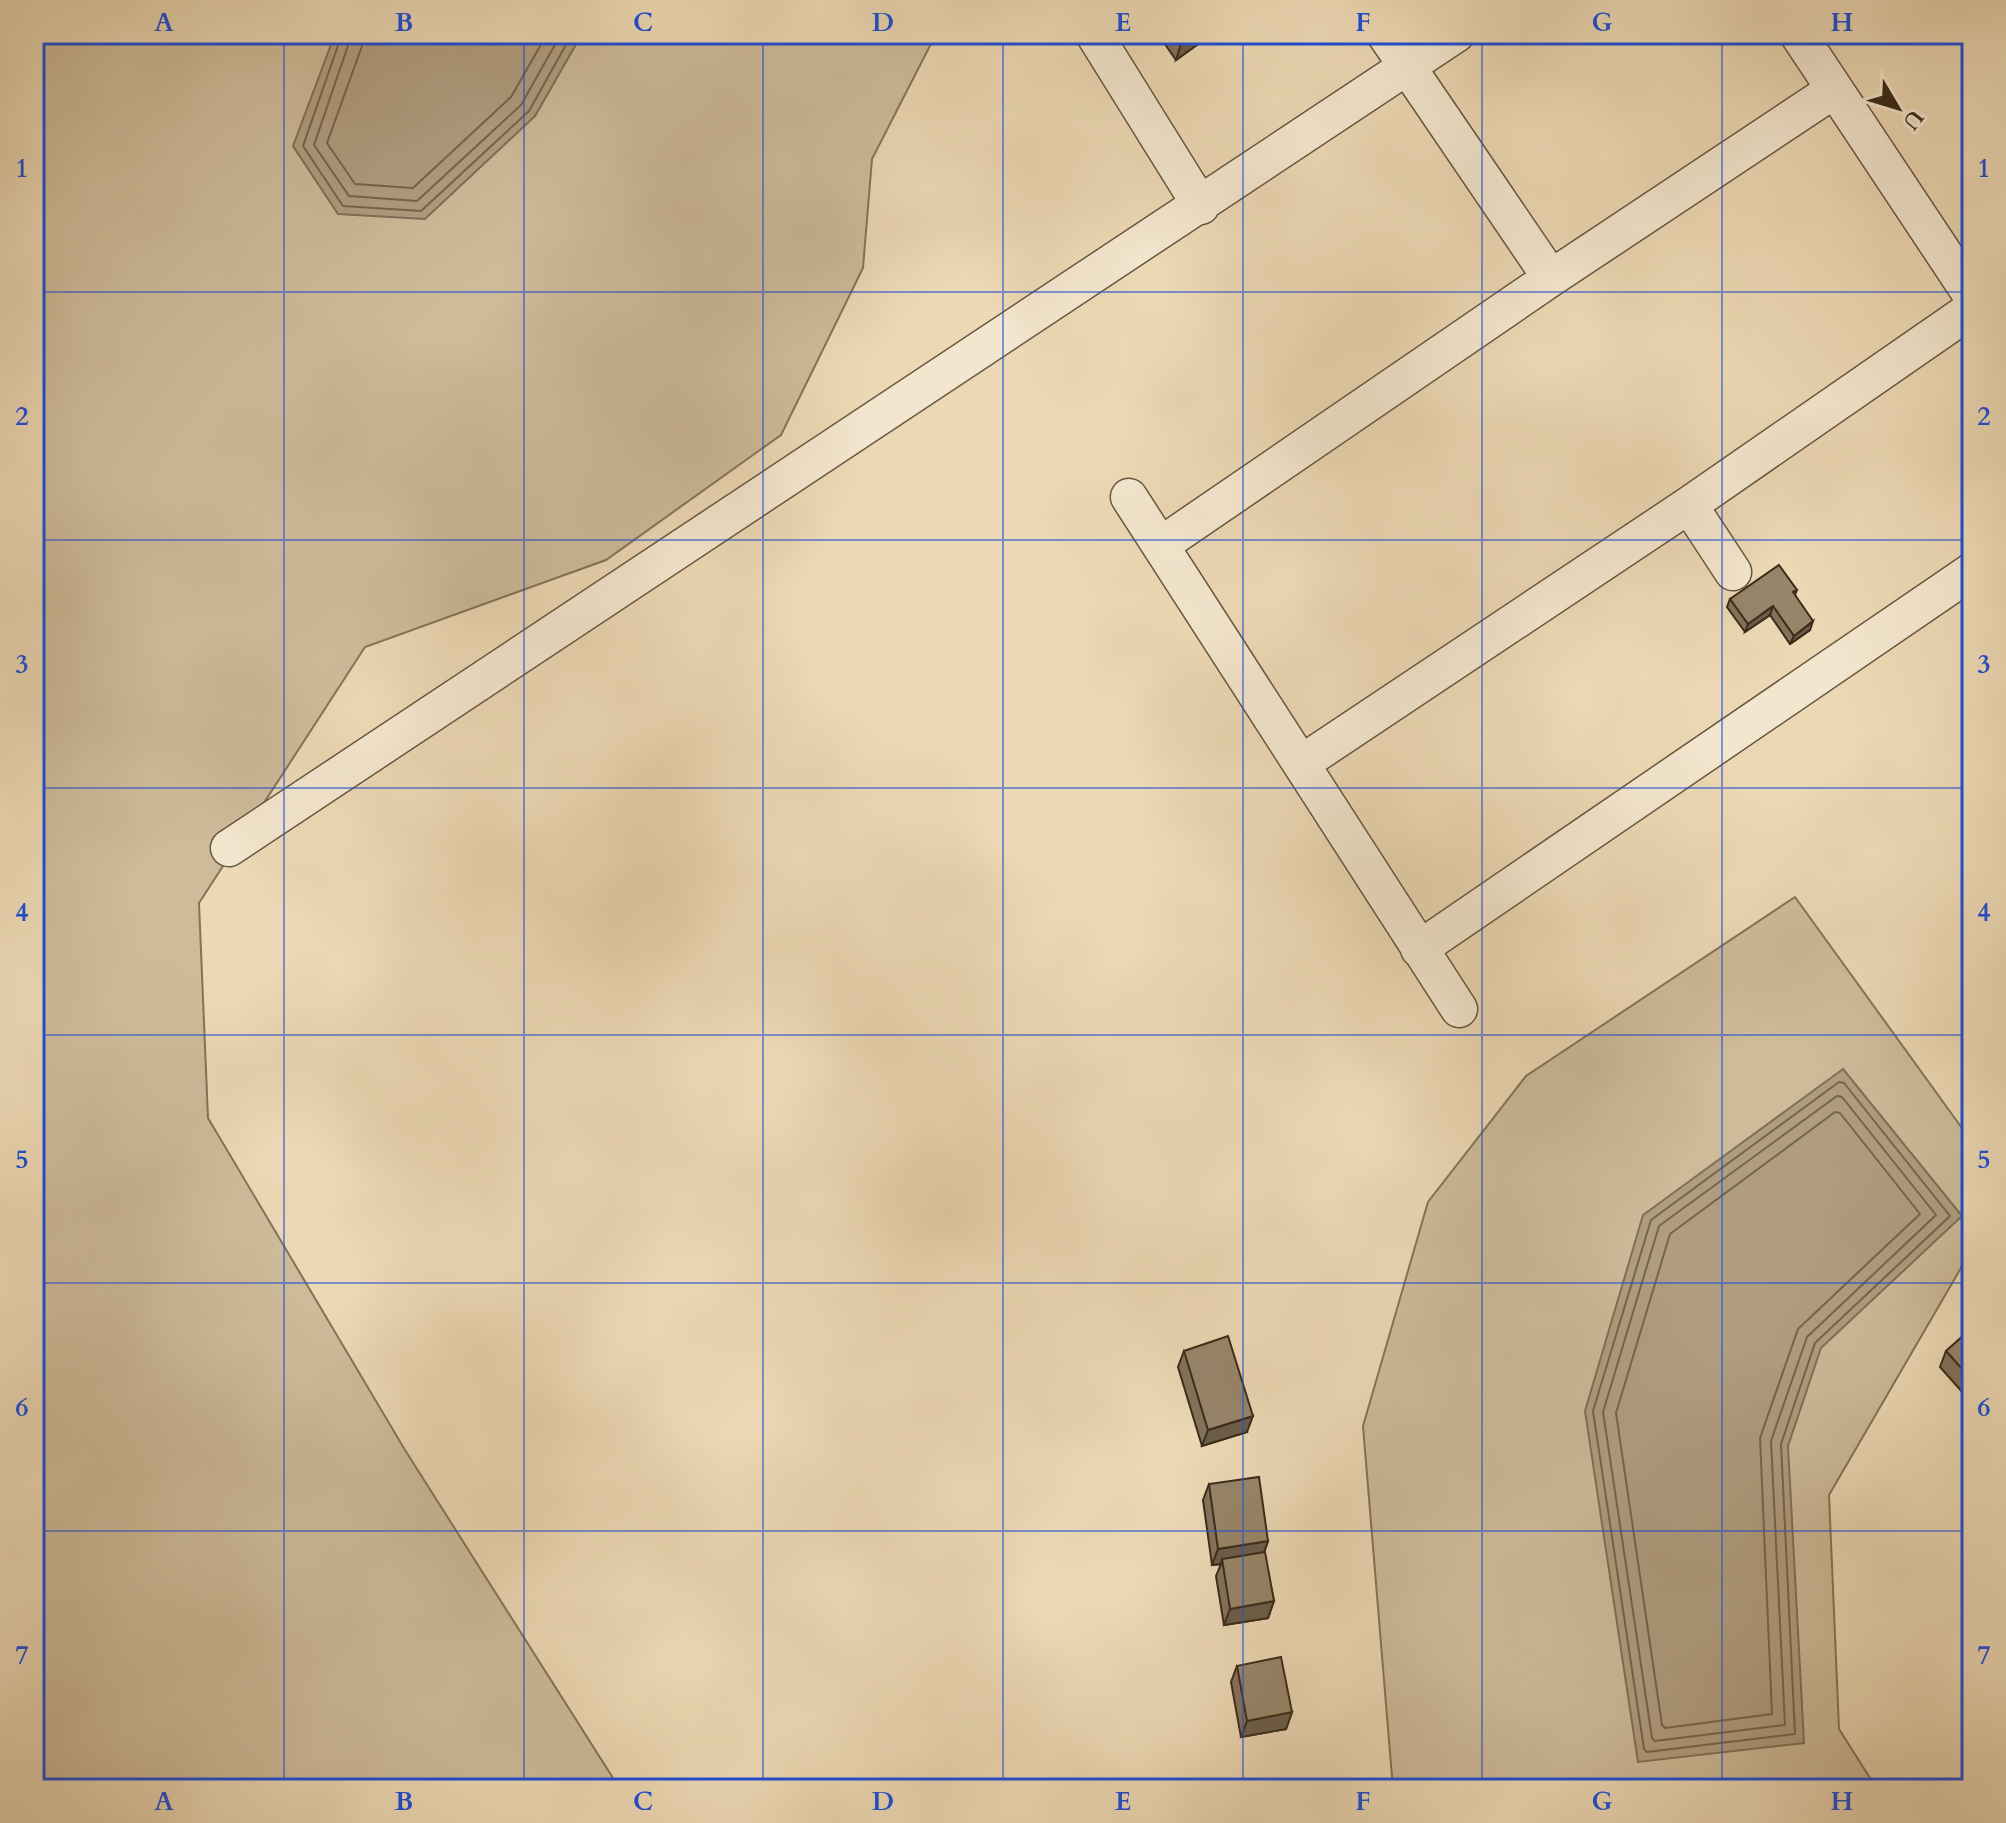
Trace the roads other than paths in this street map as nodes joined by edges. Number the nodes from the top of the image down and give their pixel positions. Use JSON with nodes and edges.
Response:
{"nodes":[{"id":1,"x":1094,"y":34,"type":"edge"},
{"id":2,"x":1385,"y":34,"type":"edge"},
{"id":3,"x":1456,"y":34,"type":"edge"},
{"id":4,"x":1798,"y":34,"type":"edge"},
{"id":5,"x":1408,"y":67,"type":"junction"},
{"id":6,"x":1834,"y":90,"type":"junction"},
{"id":7,"x":1201,"y":206,"type":"junction"},
{"id":8,"x":1551,"y":278,"type":"junction"},
{"id":9,"x":1972,"y":296,"type":"edge"},
{"id":10,"x":1972,"y":309,"type":"edge"},
{"id":11,"x":1129,"y":497,"type":"dead end"},
{"id":12,"x":1689,"y":505,"type":"junction"},
{"id":13,"x":1161,"y":545,"type":"junction"},
{"id":14,"x":1972,"y":571,"type":"edge"},
{"id":15,"x":1733,"y":572,"type":"dead end"},
{"id":16,"x":1302,"y":763,"type":"junction"},
{"id":17,"x":229,"y":848,"type":"dead end"},
{"id":18,"x":1419,"y":949,"type":"junction"},
{"id":19,"x":1459,"y":1009,"type":"dead end"}],
"edges":[{"from":1,"to":7,"type":"street"},
{"from":2,"to":5,"type":"street"},
{"from":3,"to":5,"type":"street"},
{"from":4,"to":6,"type":"street"},
{"from":5,"to":7,"type":"street"},
{"from":5,"to":8,"type":"street"},
{"from":6,"to":8,"type":"street"},
{"from":6,"to":9,"type":"street"},
{"from":7,"to":17,"type":"street"},
{"from":8,"to":13,"type":"street"},
{"from":10,"to":12,"type":"street"},
{"from":11,"to":13,"type":"street"},
{"from":12,"to":15,"type":"street"},
{"from":12,"to":16,"type":"street"},
{"from":13,"to":16,"type":"street"},
{"from":14,"to":18,"type":"street"},
{"from":16,"to":18,"type":"street"},
{"from":18,"to":19,"type":"street"}]}
